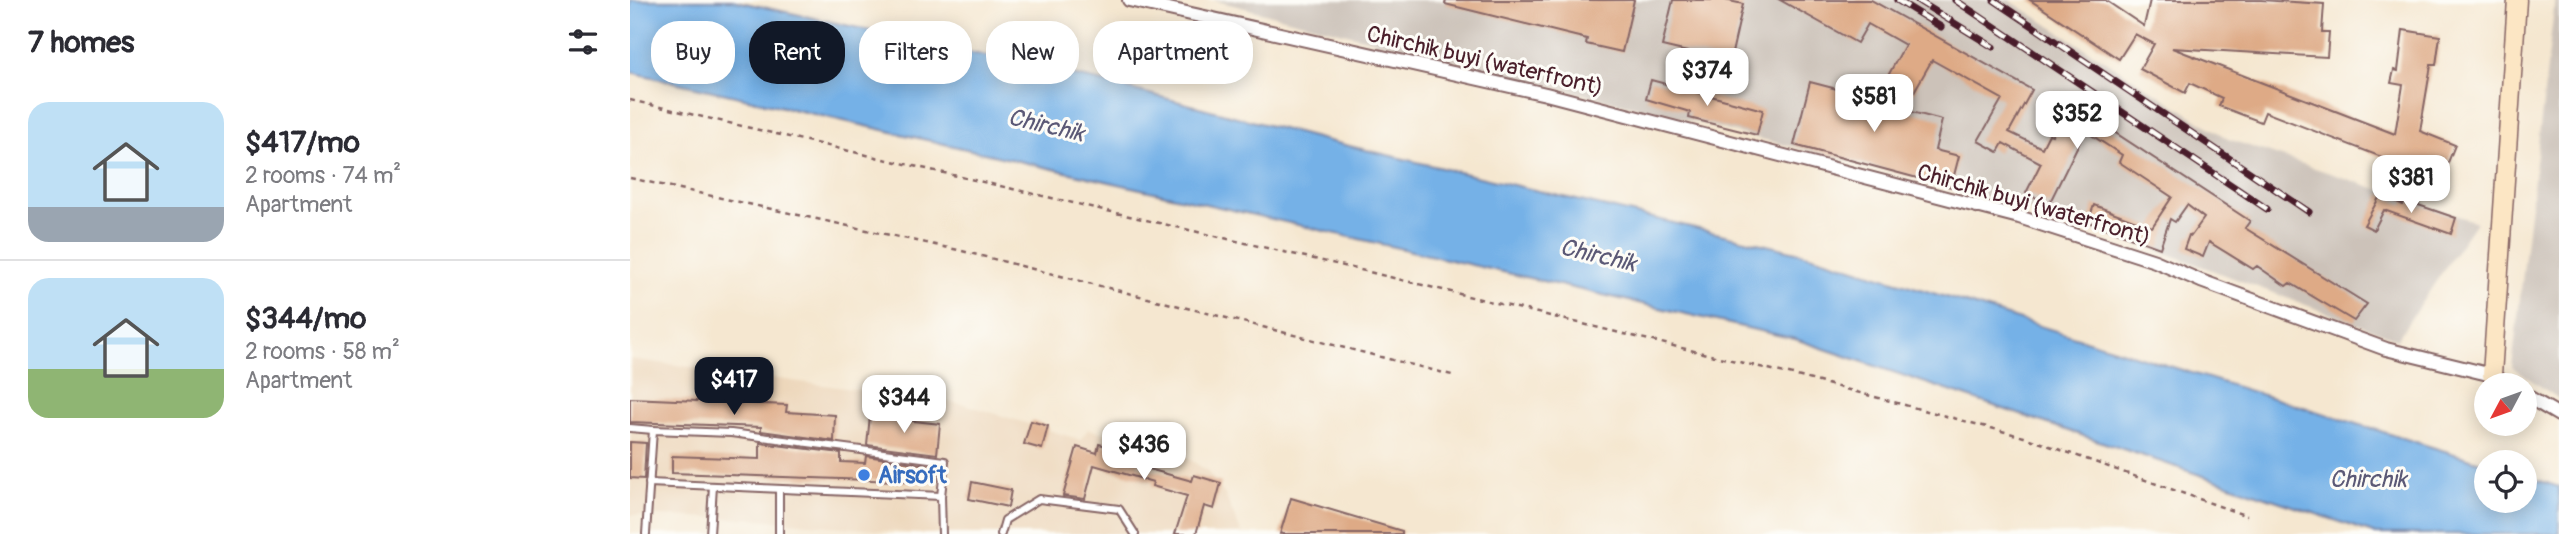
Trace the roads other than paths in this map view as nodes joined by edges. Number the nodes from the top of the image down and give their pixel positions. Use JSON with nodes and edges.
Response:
{"nodes":[{"id":1,"x":1129,"y":0,"type":"edge"},
{"id":2,"x":2517,"y":0,"type":"edge"},
{"id":3,"x":2483,"y":373,"type":"edge"},
{"id":4,"x":2491,"y":373,"type":"edge"},
{"id":5,"x":2538,"y":403,"type":"edge"},
{"id":6,"x":2559,"y":415,"type":"edge"},
{"id":7,"x":630,"y":428,"type":"edge"},
{"id":8,"x":653,"y":430,"type":"junction"},
{"id":9,"x":649,"y":484,"type":"junction"},
{"id":10,"x":713,"y":486,"type":"junction"},
{"id":11,"x":779,"y":489,"type":"junction"},
{"id":12,"x":941,"y":495,"type":"junction"},
{"id":13,"x":646,"y":534,"type":"edge"},
{"id":14,"x":710,"y":534,"type":"edge"},
{"id":15,"x":779,"y":534,"type":"edge"},
{"id":16,"x":942,"y":534,"type":"edge"},
{"id":17,"x":1001,"y":534,"type":"edge"},
{"id":18,"x":1135,"y":534,"type":"edge"}],
"edges":[{"from":1,"to":3,"type":"street","name":"Chirchik buyi (waterfront)"},
{"from":2,"to":4,"type":"street"},
{"from":5,"to":6,"type":"street"},
{"from":7,"to":8,"type":"lane"},
{"from":8,"to":9,"type":"lane"},
{"from":8,"to":12,"type":"lane"},
{"from":9,"to":10,"type":"lane"},
{"from":9,"to":13,"type":"lane"},
{"from":10,"to":11,"type":"lane"},
{"from":10,"to":14,"type":"lane"},
{"from":11,"to":12,"type":"lane"},
{"from":11,"to":15,"type":"lane"},
{"from":12,"to":16,"type":"lane"},
{"from":17,"to":18,"type":"lane"}]}
